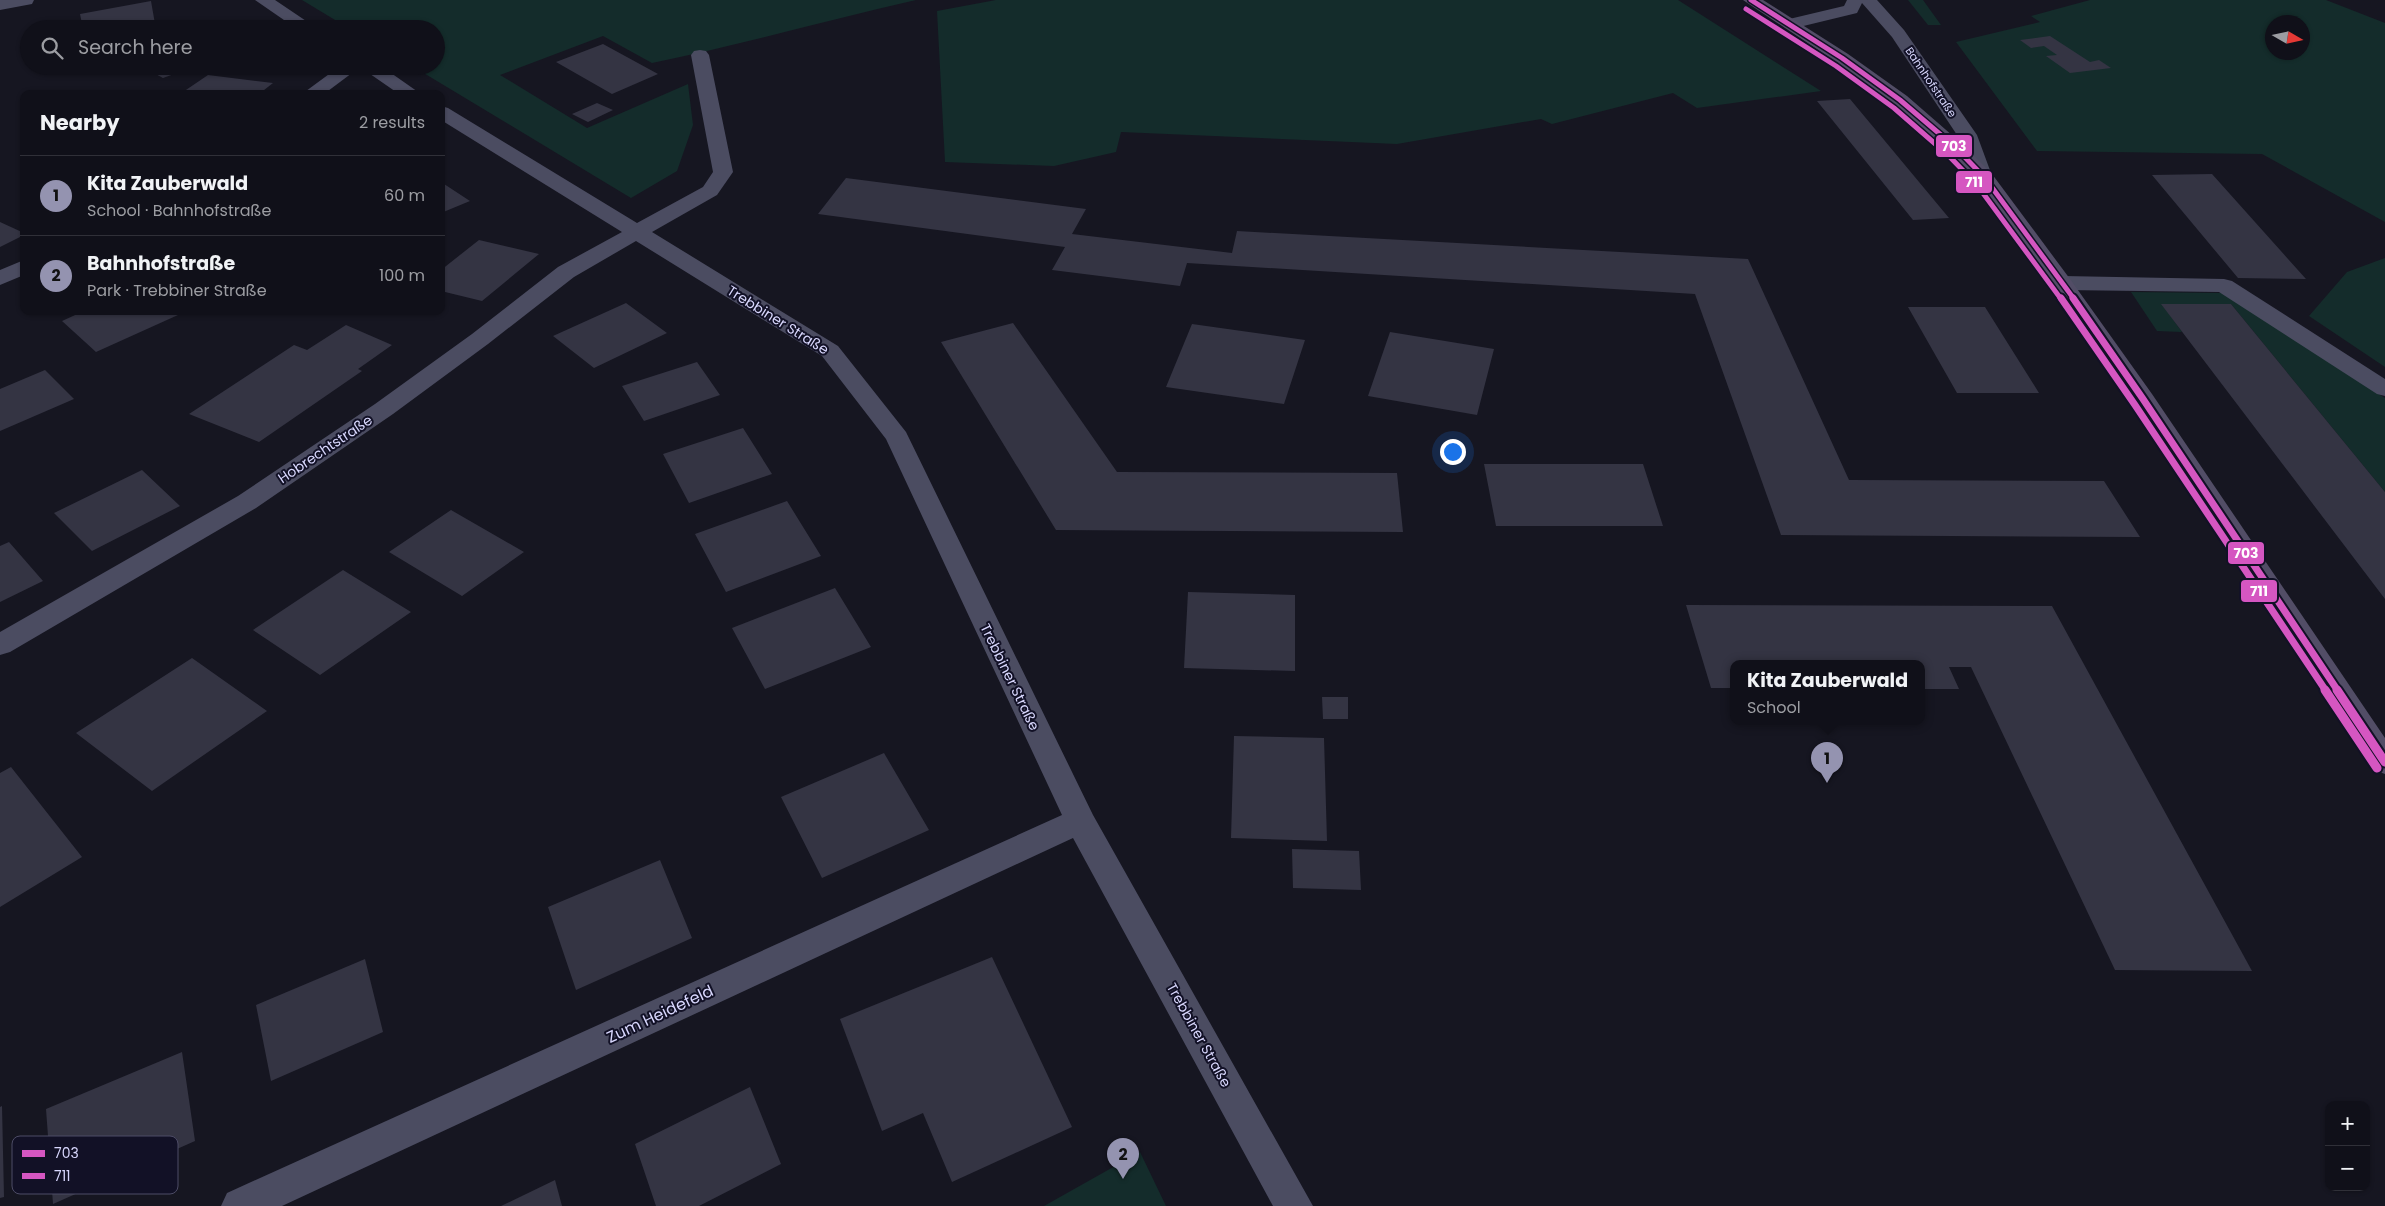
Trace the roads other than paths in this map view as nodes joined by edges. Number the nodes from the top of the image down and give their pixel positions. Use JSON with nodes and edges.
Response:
{"nodes":[{"id":1,"x":26,"y":0,"type":"edge"},
{"id":2,"x":263,"y":0,"type":"edge"},
{"id":3,"x":1751,"y":0,"type":"edge"},
{"id":4,"x":1855,"y":0,"type":"edge"},
{"id":5,"x":1868,"y":0,"type":"edge"},
{"id":6,"x":0,"y":5,"type":"edge"},
{"id":7,"x":295,"y":20,"type":"edge"},
{"id":8,"x":1791,"y":24,"type":"junction"},
{"id":9,"x":700,"y":55,"type":"dead end"},
{"id":10,"x":339,"y":75,"type":"edge"},
{"id":11,"x":382,"y":75,"type":"edge"},
{"id":12,"x":317,"y":90,"type":"edge"},
{"id":13,"x":406,"y":90,"type":"edge"},
{"id":14,"x":445,"y":114,"type":"edge"},
{"id":15,"x":1981,"y":173,"type":"junction"},
{"id":16,"x":637,"y":234,"type":"junction"},
{"id":17,"x":20,"y":268,"type":"edge"},
{"id":18,"x":0,"y":278,"type":"edge"},
{"id":19,"x":2063,"y":283,"type":"junction"},
{"id":20,"x":2385,"y":389,"type":"edge"},
{"id":21,"x":0,"y":645,"type":"edge"},
{"id":22,"x":2385,"y":762,"type":"edge"},
{"id":23,"x":1080,"y":821,"type":"junction"},
{"id":24,"x":240,"y":1206,"type":"edge"},
{"id":25,"x":1294,"y":1206,"type":"edge"}],
"edges":[{"from":1,"to":6,"type":"street"},
{"from":2,"to":7,"type":"street"},
{"from":3,"to":8,"type":"main road","name":"Bahnhofstraße"},
{"from":4,"to":8,"type":"street"},
{"from":5,"to":15,"type":"street","name":"Bahnhofstraße"},
{"from":8,"to":15,"type":"main road","name":"Bahnhofstraße"},
{"from":9,"to":16,"type":"street"},
{"from":10,"to":12,"type":"street"},
{"from":11,"to":13,"type":"street"},
{"from":14,"to":16,"type":"street","name":"Trebbiner Straße"},
{"from":15,"to":19,"type":"main road","name":"Bahnhofstraße"},
{"from":16,"to":21,"type":"street","name":"Hobrechtstraße"},
{"from":16,"to":23,"type":"street","name":"Trebbiner Straße"},
{"from":17,"to":18,"type":"street"},
{"from":19,"to":20,"type":"street"},
{"from":19,"to":22,"type":"main road","name":"Bahnhofstraße"},
{"from":23,"to":24,"type":"street","name":"Zum Heidefeld"},
{"from":23,"to":25,"type":"street","name":"Trebbiner Straße"}]}
